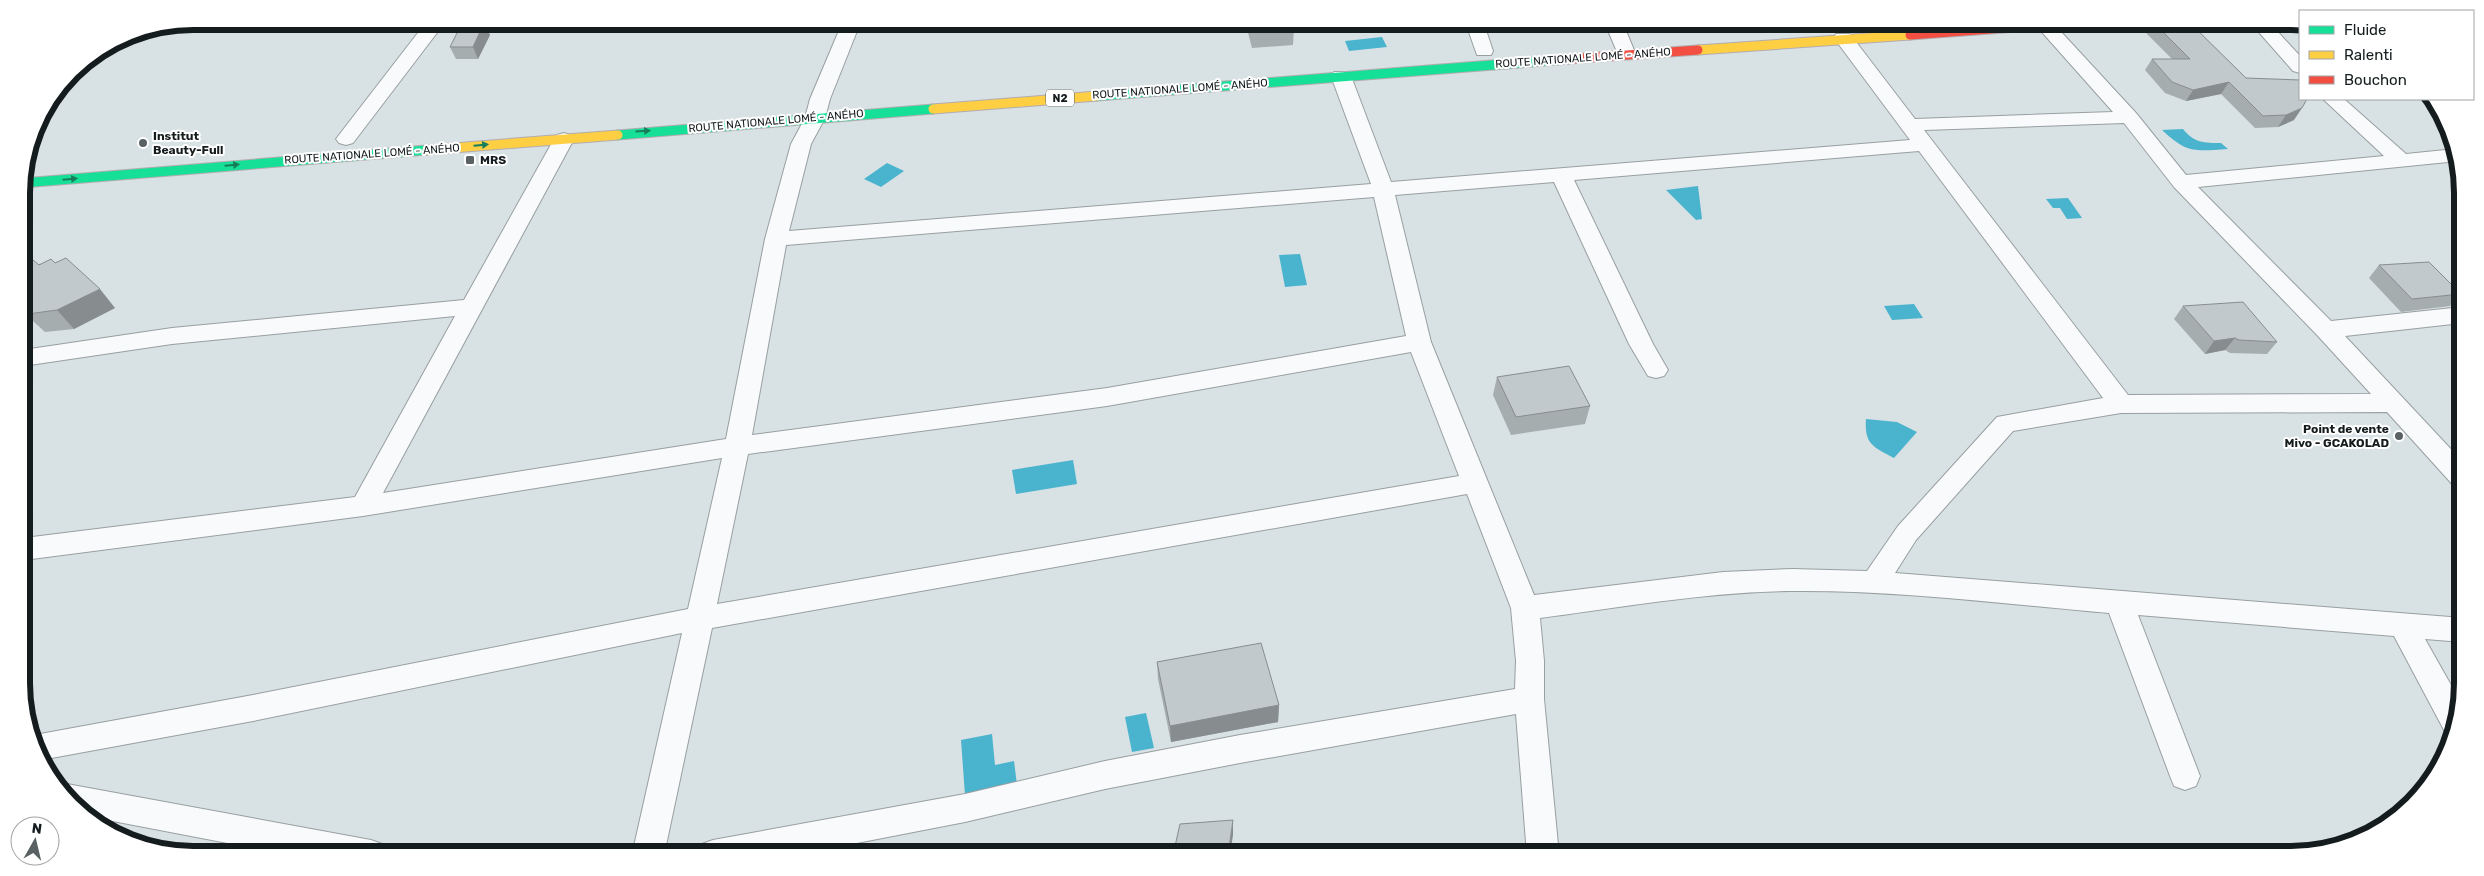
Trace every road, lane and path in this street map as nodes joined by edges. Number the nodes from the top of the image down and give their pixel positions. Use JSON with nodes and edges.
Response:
{"nodes":[{"id":1,"x":429,"y":30,"type":"edge"},
{"id":2,"x":848,"y":30,"type":"edge"},
{"id":3,"x":1477,"y":30,"type":"edge"},
{"id":4,"x":1617,"y":30,"type":"edge"},
{"id":5,"x":1950,"y":30,"type":"edge"},
{"id":6,"x":2049,"y":30,"type":"edge"},
{"id":7,"x":2266,"y":30,"type":"edge"},
{"id":8,"x":1843,"y":38,"type":"junction"},
{"id":9,"x":1622,"y":44,"type":"junction"},
{"id":10,"x":1484,"y":50,"type":"dead end"},
{"id":11,"x":2299,"y":66,"type":"edge"},
{"id":12,"x":1341,"y":76,"type":"junction"},
{"id":13,"x":2334,"y":100,"type":"edge"},
{"id":14,"x":819,"y":103,"type":"junction"},
{"id":15,"x":2130,"y":117,"type":"junction"},
{"id":16,"x":1910,"y":125,"type":"junction"},
{"id":17,"x":366,"y":138,"type":"dead end"},
{"id":18,"x":564,"y":139,"type":"junction"},
{"id":19,"x":342,"y":140,"type":"joint"},
{"id":20,"x":1924,"y":145,"type":"junction"},
{"id":21,"x":2449,"y":156,"type":"edge"},
{"id":22,"x":2401,"y":160,"type":"junction"},
{"id":23,"x":1562,"y":175,"type":"junction"},
{"id":24,"x":30,"y":182,"type":"edge"},
{"id":25,"x":2181,"y":182,"type":"junction"},
{"id":26,"x":1383,"y":189,"type":"junction"},
{"id":27,"x":776,"y":239,"type":"junction"},
{"id":28,"x":472,"y":307,"type":"junction"},
{"id":29,"x":2454,"y":316,"type":"edge"},
{"id":30,"x":2326,"y":330,"type":"junction"},
{"id":31,"x":1419,"y":342,"type":"junction"},
{"id":32,"x":30,"y":357,"type":"edge"},
{"id":33,"x":1656,"y":370,"type":"dead end"},
{"id":34,"x":2392,"y":403,"type":"junction"},
{"id":35,"x":2121,"y":404,"type":"junction"},
{"id":36,"x":737,"y":446,"type":"junction"},
{"id":37,"x":2454,"y":469,"type":"edge"},
{"id":38,"x":1474,"y":483,"type":"junction"},
{"id":39,"x":363,"y":506,"type":"junction"},
{"id":40,"x":30,"y":549,"type":"edge"},
{"id":41,"x":1874,"y":582,"type":"junction"},
{"id":42,"x":2119,"y":603,"type":"junction"},
{"id":43,"x":1525,"y":608,"type":"junction"},
{"id":44,"x":700,"y":618,"type":"junction"},
{"id":45,"x":2403,"y":626,"type":"junction"},
{"id":46,"x":2454,"y":629,"type":"edge"},
{"id":47,"x":1529,"y":699,"type":"junction"},
{"id":48,"x":2451,"y":714,"type":"edge"},
{"id":49,"x":44,"y":746,"type":"edge"},
{"id":50,"x":2185,"y":776,"type":"dead end"},
{"id":51,"x":81,"y":801,"type":"edge"},
{"id":52,"x":322,"y":846,"type":"edge"},
{"id":53,"x":650,"y":846,"type":"edge"},
{"id":54,"x":761,"y":846,"type":"edge"},
{"id":55,"x":1543,"y":846,"type":"edge"}],
"edges":[{"from":1,"to":19,"type":"street"},
{"from":2,"to":14,"type":"street"},
{"from":3,"to":10,"type":"street"},
{"from":4,"to":9,"type":"street"},
{"from":5,"to":8,"type":"highway","name":"ROUTE NATIONALE LOMÉ - ANÉHO","number":"N2"},
{"from":6,"to":15,"type":"street"},
{"from":7,"to":11,"type":"street"},
{"from":8,"to":9,"type":"highway","name":"ROUTE NATIONALE LOMÉ - ANÉHO","number":"N2"},
{"from":8,"to":16,"type":"street"},
{"from":9,"to":12,"type":"highway","name":"ROUTE NATIONALE LOMÉ - ANÉHO","number":"N2"},
{"from":12,"to":14,"type":"highway","name":"ROUTE NATIONALE LOMÉ - ANÉHO","number":"N2"},
{"from":12,"to":26,"type":"street"},
{"from":13,"to":22,"type":"street"},
{"from":18,"to":14,"type":"highway","name":"ROUTE NATIONALE LOMÉ - ANÉHO","number":"N2","one_way":true},
{"from":14,"to":27,"type":"street"},
{"from":15,"to":16,"type":"street"},
{"from":15,"to":25,"type":"street"},
{"from":16,"to":20,"type":"street"},
{"from":17,"to":19,"type":"highway","name":"ROUTE NATIONALE LOMÉ - ANÉHO"},
{"from":24,"to":18,"type":"highway","name":"ROUTE NATIONALE LOMÉ - ANÉHO","number":"N2","one_way":true},
{"from":18,"to":28,"type":"street"},
{"from":20,"to":23,"type":"street"},
{"from":20,"to":35,"type":"street"},
{"from":21,"to":22,"type":"street"},
{"from":22,"to":25,"type":"street"},
{"from":23,"to":26,"type":"street"},
{"from":23,"to":33,"type":"street"},
{"from":25,"to":30,"type":"street"},
{"from":26,"to":27,"type":"street"},
{"from":26,"to":31,"type":"street"},
{"from":27,"to":36,"type":"street"},
{"from":28,"to":32,"type":"street"},
{"from":28,"to":39,"type":"street"},
{"from":29,"to":30,"type":"street"},
{"from":30,"to":34,"type":"street"},
{"from":31,"to":36,"type":"street"},
{"from":31,"to":38,"type":"street"},
{"from":34,"to":35,"type":"street"},
{"from":34,"to":37,"type":"street"},
{"from":35,"to":41,"type":"street"},
{"from":36,"to":39,"type":"street"},
{"from":36,"to":44,"type":"street"},
{"from":38,"to":43,"type":"street"},
{"from":38,"to":44,"type":"street"},
{"from":39,"to":40,"type":"street"},
{"from":41,"to":42,"type":"street"},
{"from":41,"to":43,"type":"street"},
{"from":42,"to":45,"type":"street"},
{"from":42,"to":50,"type":"street"},
{"from":43,"to":47,"type":"street"},
{"from":44,"to":49,"type":"street"},
{"from":44,"to":53,"type":"street"},
{"from":45,"to":46,"type":"street"},
{"from":45,"to":48,"type":"street"},
{"from":47,"to":54,"type":"street"},
{"from":47,"to":55,"type":"street"},
{"from":51,"to":52,"type":"street"}]}
